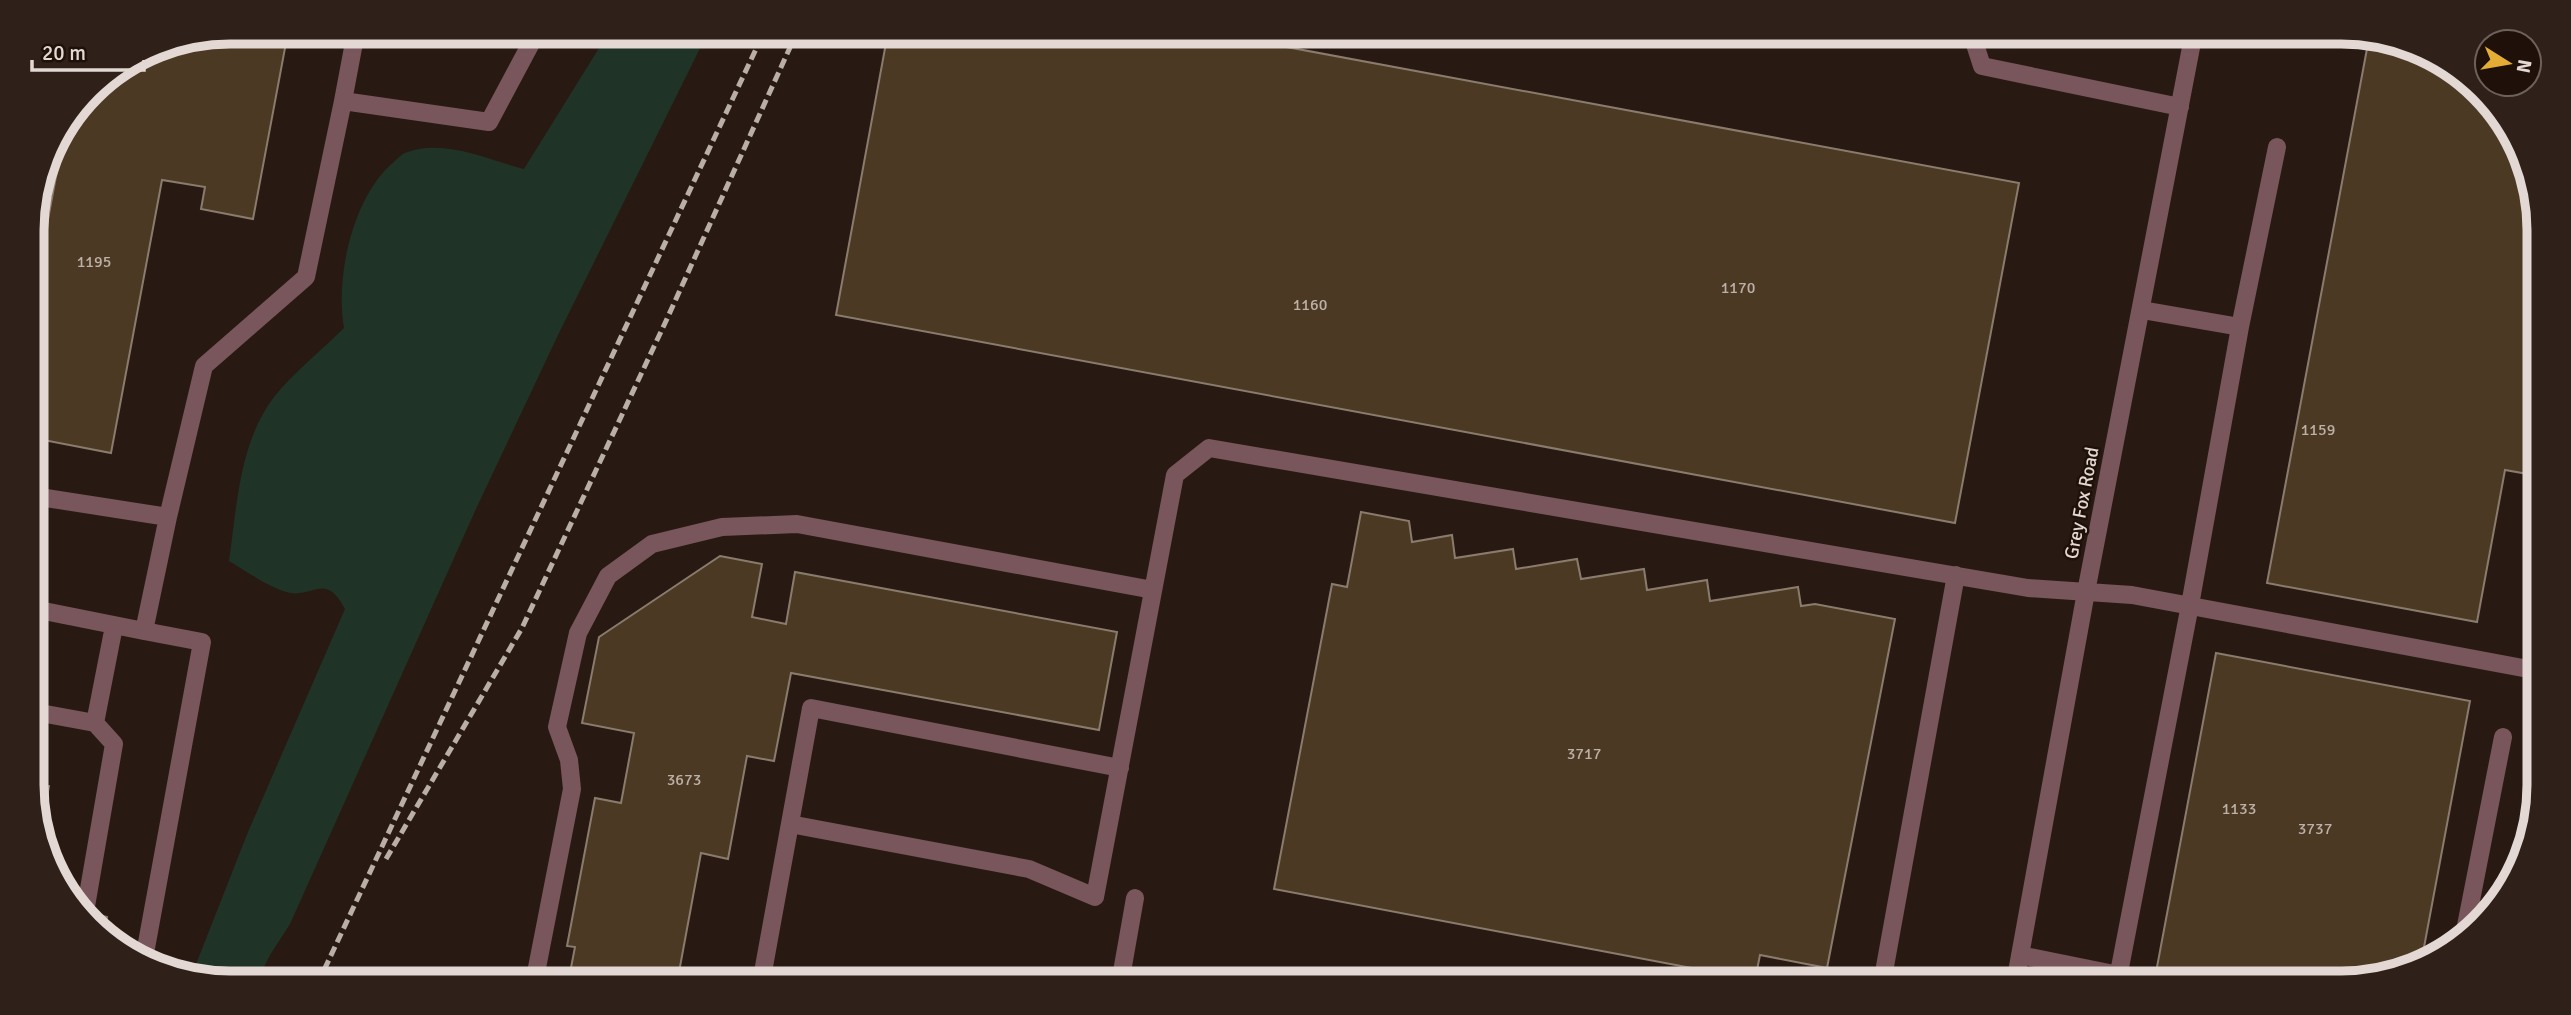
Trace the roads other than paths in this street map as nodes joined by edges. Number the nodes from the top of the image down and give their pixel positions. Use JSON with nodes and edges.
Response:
{"nodes":[{"id":1,"x":354,"y":44,"type":"edge"},
{"id":2,"x":531,"y":44,"type":"edge"},
{"id":3,"x":1976,"y":44,"type":"edge"},
{"id":4,"x":2192,"y":44,"type":"edge"},
{"id":5,"x":343,"y":101,"type":"junction"},
{"id":6,"x":2180,"y":107,"type":"junction"},
{"id":7,"x":2277,"y":147,"type":"dead end"},
{"id":8,"x":2142,"y":310,"type":"junction"},
{"id":9,"x":2240,"y":327,"type":"junction"},
{"id":10,"x":44,"y":498,"type":"edge"},
{"id":11,"x":168,"y":517,"type":"junction"},
{"id":12,"x":1956,"y":575,"type":"junction"},
{"id":13,"x":1153,"y":590,"type":"junction"},
{"id":14,"x":2087,"y":592,"type":"junction"},
{"id":15,"x":2190,"y":606,"type":"junction"},
{"id":16,"x":44,"y":611,"type":"edge"},
{"id":17,"x":114,"y":626,"type":"junction"},
{"id":18,"x":144,"y":631,"type":"junction"},
{"id":19,"x":2527,"y":669,"type":"edge"},
{"id":20,"x":44,"y":714,"type":"edge"},
{"id":21,"x":95,"y":723,"type":"junction"},
{"id":22,"x":2503,"y":737,"type":"dead end"},
{"id":23,"x":1120,"y":768,"type":"junction"},
{"id":24,"x":790,"y":824,"type":"junction"},
{"id":25,"x":1135,"y":898,"type":"dead end"},
{"id":26,"x":86,"y":904,"type":"edge"},
{"id":27,"x":2467,"y":923,"type":"edge"},
{"id":28,"x":145,"y":951,"type":"edge"},
{"id":29,"x":2020,"y":955,"type":"junction"},
{"id":30,"x":537,"y":971,"type":"edge"},
{"id":31,"x":763,"y":971,"type":"edge"},
{"id":32,"x":1122,"y":971,"type":"edge"},
{"id":33,"x":1884,"y":971,"type":"edge"},
{"id":34,"x":2017,"y":971,"type":"edge"},
{"id":35,"x":2085,"y":971,"type":"edge"},
{"id":36,"x":2120,"y":971,"type":"edge"}],
"edges":[{"from":1,"to":5,"type":"street"},
{"from":2,"to":5,"type":"street"},
{"from":3,"to":6,"type":"street"},
{"from":4,"to":6,"type":"street","name":"Grey Fox Road"},
{"from":5,"to":11,"type":"street"},
{"from":6,"to":8,"type":"street","name":"Grey Fox Road"},
{"from":7,"to":9,"type":"street"},
{"from":8,"to":9,"type":"street"},
{"from":8,"to":14,"type":"street","name":"Grey Fox Road"},
{"from":9,"to":15,"type":"street"},
{"from":10,"to":11,"type":"street"},
{"from":11,"to":18,"type":"street"},
{"from":12,"to":13,"type":"street"},
{"from":12,"to":14,"type":"street"},
{"from":12,"to":33,"type":"street"},
{"from":13,"to":23,"type":"street"},
{"from":13,"to":30,"type":"street"},
{"from":14,"to":15,"type":"street"},
{"from":14,"to":29,"type":"street","name":"Grey Fox Road"},
{"from":15,"to":19,"type":"street"},
{"from":15,"to":36,"type":"street"},
{"from":16,"to":17,"type":"street"},
{"from":17,"to":18,"type":"street"},
{"from":17,"to":21,"type":"street"},
{"from":18,"to":28,"type":"street"},
{"from":20,"to":21,"type":"street"},
{"from":21,"to":26,"type":"street"},
{"from":22,"to":27,"type":"street"},
{"from":23,"to":24,"type":"street"},
{"from":23,"to":24,"type":"street"},
{"from":24,"to":31,"type":"street"},
{"from":25,"to":32,"type":"street"},
{"from":29,"to":34,"type":"street","name":"Grey Fox Road"},
{"from":29,"to":35,"type":"street"}]}
